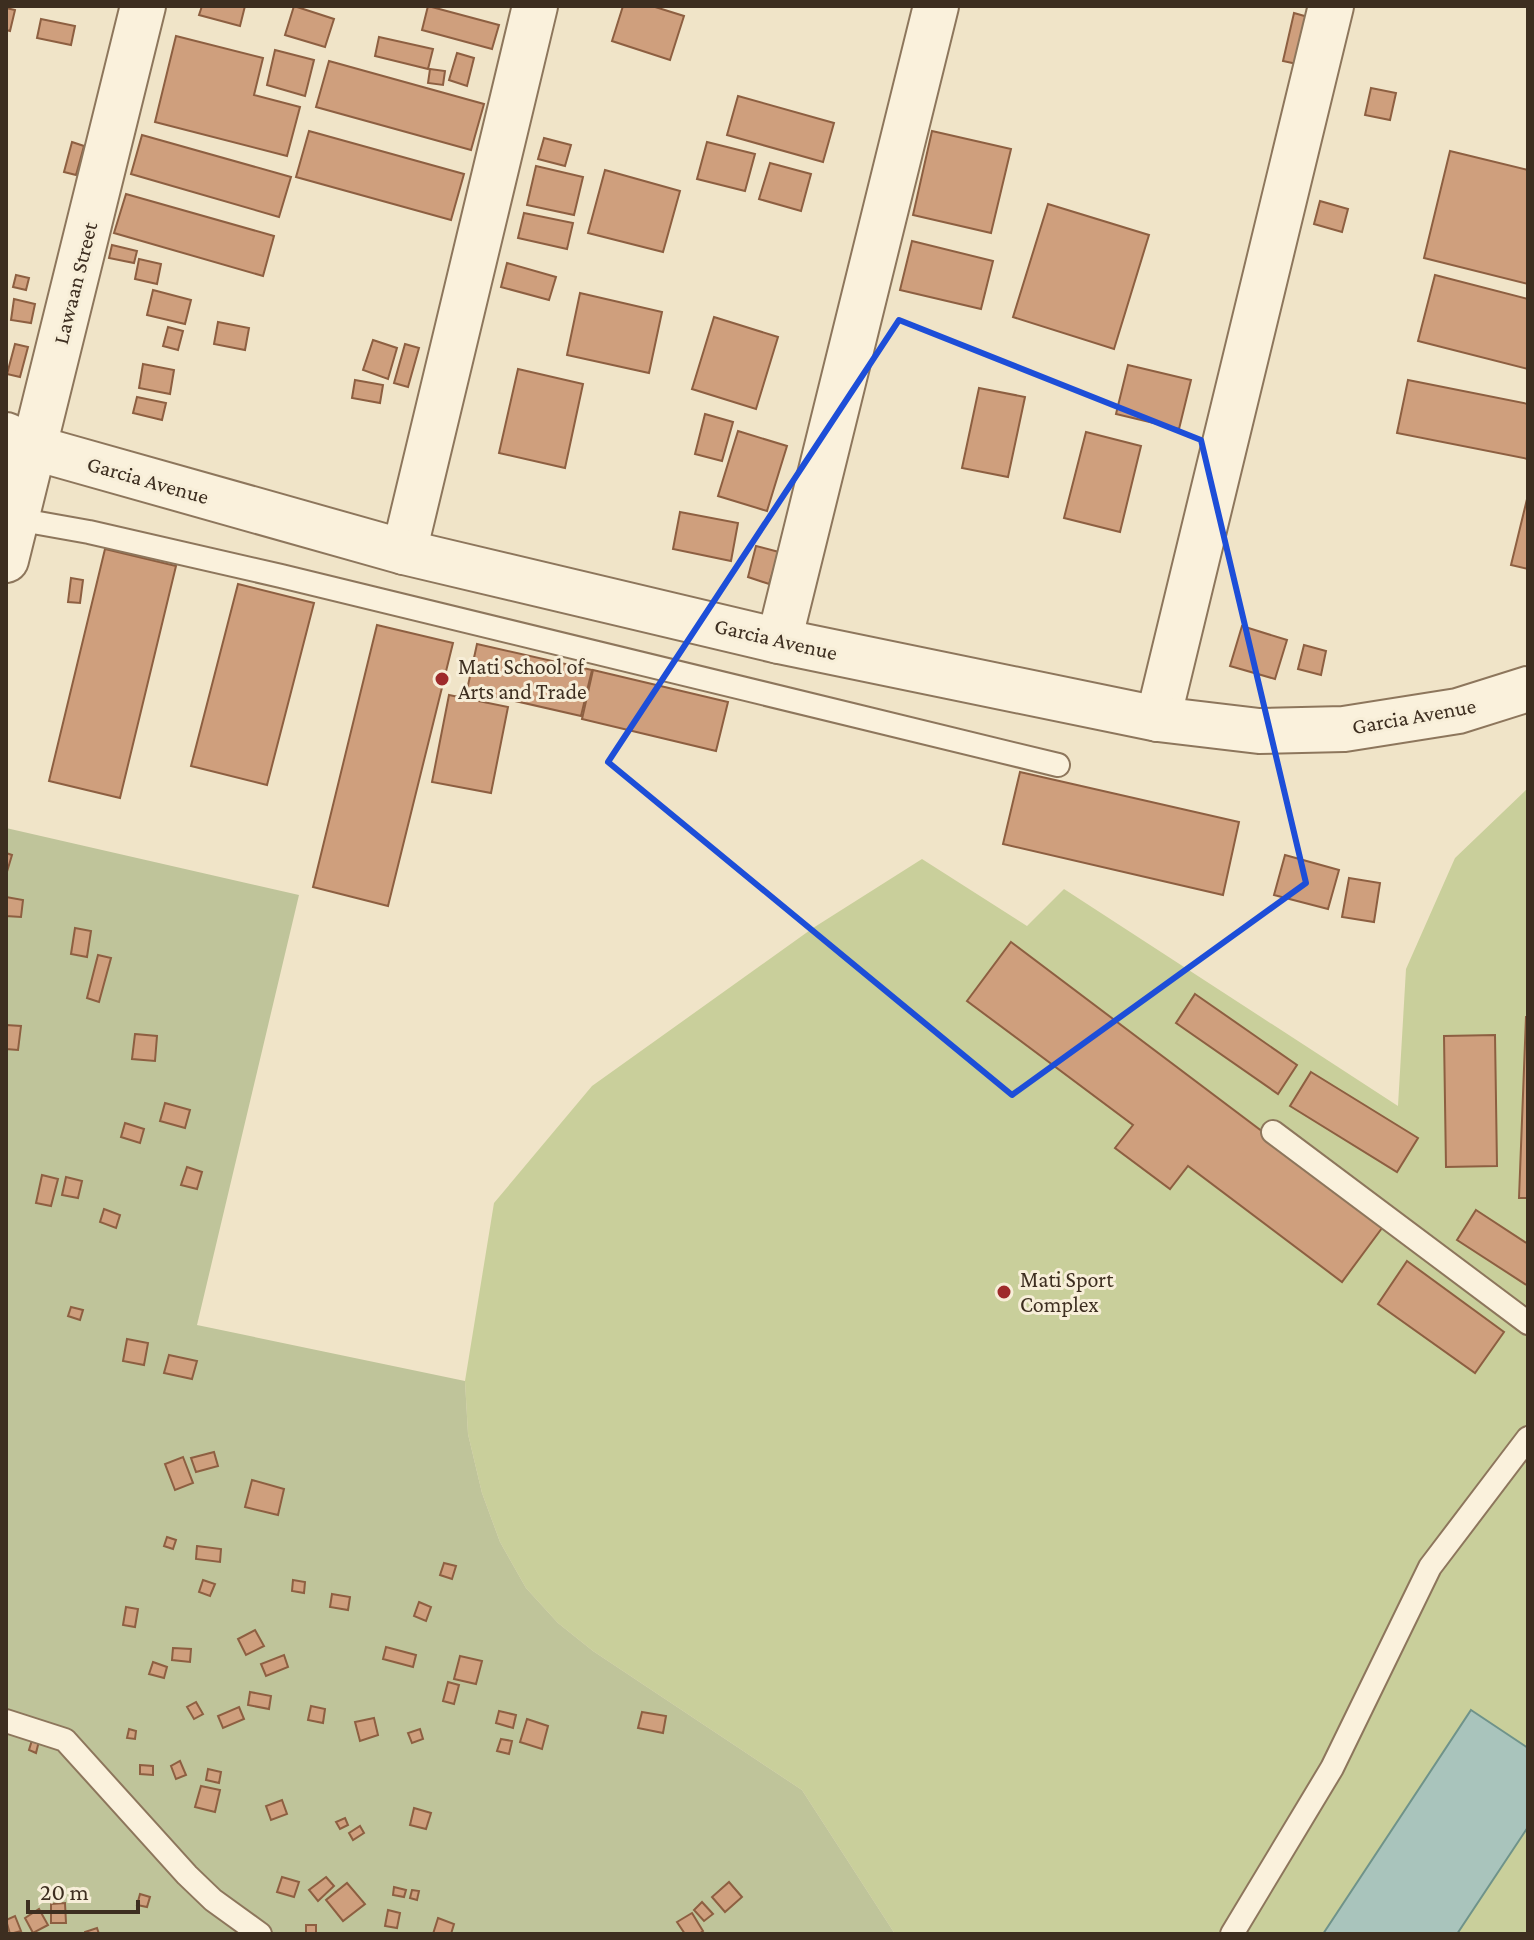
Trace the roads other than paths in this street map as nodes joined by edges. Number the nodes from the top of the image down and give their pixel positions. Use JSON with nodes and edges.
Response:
{"nodes":[{"id":1,"x":143,"y":6,"type":"edge"},
{"id":2,"x":535,"y":6,"type":"edge"},
{"id":3,"x":936,"y":6,"type":"edge"},
{"id":4,"x":1331,"y":6,"type":"edge"},
{"id":5,"x":20,"y":442,"type":"edge"},
{"id":6,"x":11,"y":540,"type":"edge"},
{"id":7,"x":404,"y":552,"type":"junction"},
{"id":8,"x":779,"y":641,"type":"junction"},
{"id":9,"x":1528,"y":689,"type":"edge"},
{"id":10,"x":1158,"y":719,"type":"junction"},
{"id":11,"x":1058,"y":765,"type":"dead end"},
{"id":12,"x":1273,"y":1132,"type":"dead end"},
{"id":13,"x":1528,"y":1323,"type":"edge"},
{"id":14,"x":1528,"y":1438,"type":"edge"},
{"id":15,"x":6,"y":1721,"type":"edge"},
{"id":16,"x":260,"y":1934,"type":"edge"},
{"id":17,"x":1232,"y":1934,"type":"edge"}],
"edges":[{"from":1,"to":5,"type":"street","name":"Lawaan Street"},
{"from":2,"to":7,"type":"street"},
{"from":3,"to":8,"type":"street"},
{"from":4,"to":10,"type":"street"},
{"from":5,"to":6,"type":"street","name":"Lawaan Street"},
{"from":5,"to":7,"type":"street","name":"Garcia Avenue"},
{"from":6,"to":11,"type":"lane"},
{"from":7,"to":8,"type":"street","name":"Garcia Avenue"},
{"from":8,"to":10,"type":"street","name":"Garcia Avenue"},
{"from":9,"to":10,"type":"street","name":"Garcia Avenue"},
{"from":12,"to":13,"type":"lane"},
{"from":14,"to":17,"type":"lane"},
{"from":15,"to":16,"type":"lane"}]}
